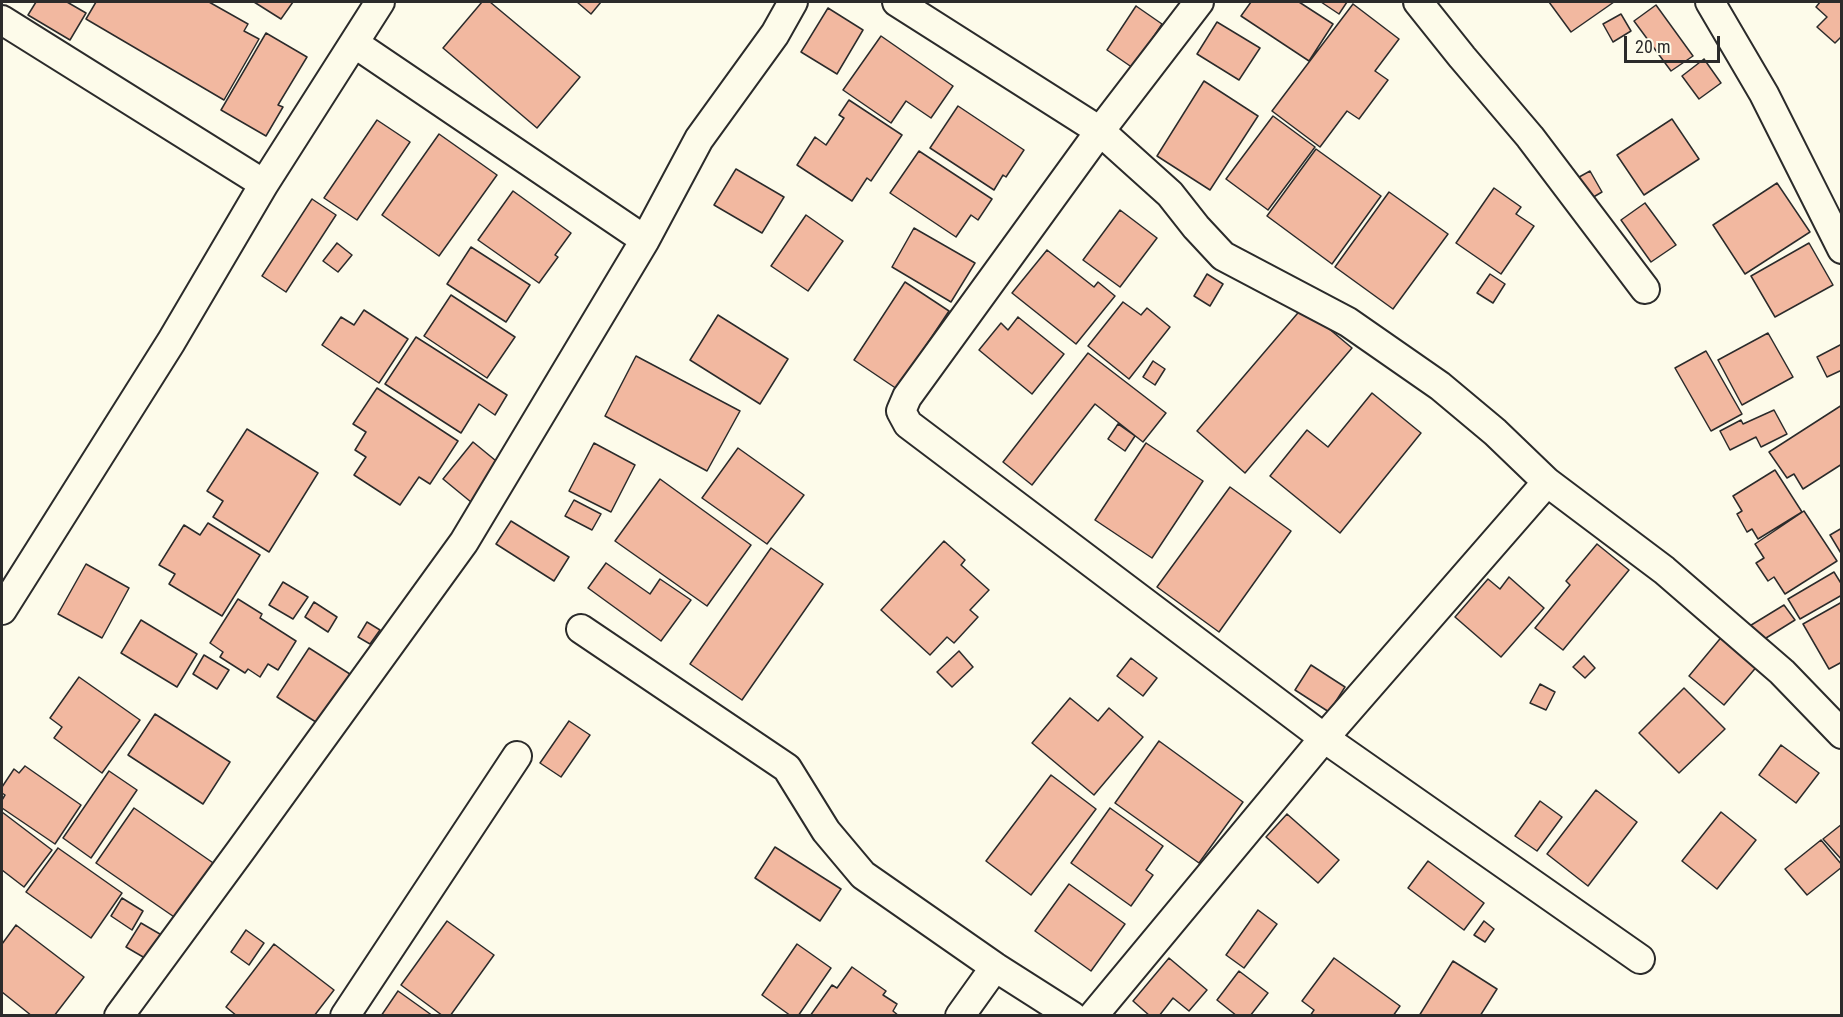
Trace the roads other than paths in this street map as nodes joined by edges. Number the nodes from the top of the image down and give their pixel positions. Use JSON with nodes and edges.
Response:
{"nodes":[{"id":1,"x":380,"y":2,"type":"edge"},
{"id":2,"x":793,"y":2,"type":"edge"},
{"id":3,"x":897,"y":2,"type":"edge"},
{"id":4,"x":1199,"y":2,"type":"edge"},
{"id":5,"x":1418,"y":2,"type":"edge"},
{"id":6,"x":1710,"y":2,"type":"edge"},
{"id":7,"x":2,"y":20,"type":"edge"},
{"id":8,"x":354,"y":44,"type":"junction"},
{"id":9,"x":1100,"y":131,"type":"junction"},
{"id":10,"x":264,"y":184,"type":"junction"},
{"id":11,"x":645,"y":240,"type":"junction"},
{"id":12,"x":1842,"y":249,"type":"edge"},
{"id":13,"x":1645,"y":289,"type":"dead end"},
{"id":14,"x":1547,"y":482,"type":"junction"},
{"id":15,"x":2,"y":610,"type":"edge"},
{"id":16,"x":581,"y":629,"type":"dead end"},
{"id":17,"x":1842,"y":734,"type":"edge"},
{"id":18,"x":1324,"y":738,"type":"junction"},
{"id":19,"x":517,"y":756,"type":"dead end"},
{"id":20,"x":1640,"y":959,"type":"dead end"},
{"id":21,"x":994,"y":967,"type":"junction"},
{"id":22,"x":119,"y":1016,"type":"edge"},
{"id":23,"x":345,"y":1016,"type":"edge"},
{"id":24,"x":960,"y":1016,"type":"edge"},
{"id":25,"x":1072,"y":1016,"type":"edge"},
{"id":26,"x":1093,"y":1016,"type":"edge"}],
"edges":[{"from":1,"to":8,"type":"street"},
{"from":2,"to":11,"type":"street"},
{"from":3,"to":9,"type":"street"},
{"from":4,"to":9,"type":"street"},
{"from":5,"to":13,"type":"street"},
{"from":6,"to":12,"type":"street"},
{"from":7,"to":10,"type":"street"},
{"from":8,"to":10,"type":"street"},
{"from":8,"to":11,"type":"street"},
{"from":9,"to":14,"type":"street"},
{"from":9,"to":18,"type":"street"},
{"from":10,"to":15,"type":"street"},
{"from":11,"to":22,"type":"street"},
{"from":14,"to":17,"type":"street"},
{"from":14,"to":18,"type":"street"},
{"from":16,"to":21,"type":"street"},
{"from":18,"to":20,"type":"street"},
{"from":18,"to":26,"type":"street"},
{"from":19,"to":23,"type":"street"},
{"from":21,"to":24,"type":"street"},
{"from":21,"to":25,"type":"street"}]}
